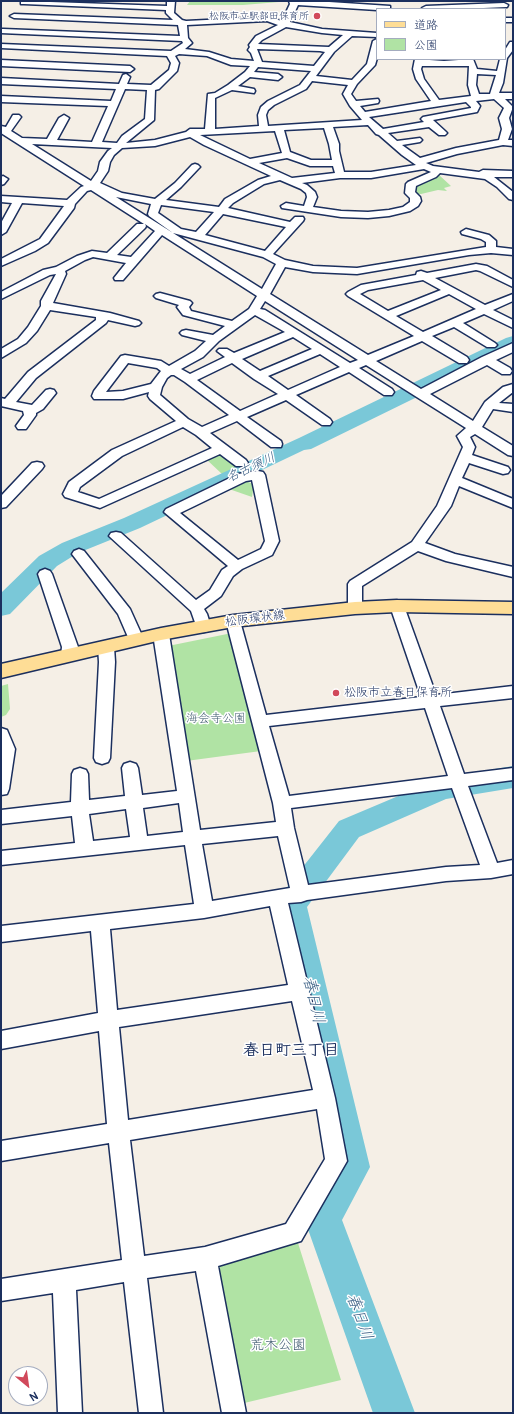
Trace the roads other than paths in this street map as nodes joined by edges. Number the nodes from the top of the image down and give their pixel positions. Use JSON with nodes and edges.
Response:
{"nodes":[{"id":1,"x":24,"y":1,"type":"edge"},
{"id":2,"x":294,"y":2,"type":"edge"},
{"id":3,"x":171,"y":4,"type":"edge"},
{"id":4,"x":504,"y":5,"type":"dead end"},
{"id":5,"x":388,"y":6,"type":"edge"},
{"id":6,"x":426,"y":6,"type":"edge"},
{"id":7,"x":461,"y":6,"type":"edge"},
{"id":8,"x":196,"y":12,"type":"dead end"},
{"id":9,"x":14,"y":16,"type":"junction"},
{"id":10,"x":203,"y":22,"type":"junction"},
{"id":11,"x":180,"y":23,"type":"junction"},
{"id":12,"x":285,"y":24,"type":"junction"},
{"id":13,"x":2,"y":32,"type":"edge"},
{"id":14,"x":350,"y":33,"type":"junction"},
{"id":15,"x":376,"y":35,"type":"edge"},
{"id":16,"x":144,"y":38,"type":"junction"},
{"id":17,"x":184,"y":39,"type":"junction"},
{"id":18,"x":513,"y":44,"type":"edge"},
{"id":19,"x":1,"y":46,"type":"edge"},
{"id":20,"x":255,"y":46,"type":"junction"},
{"id":21,"x":331,"y":50,"type":"junction"},
{"id":22,"x":137,"y":52,"type":"junction"},
{"id":23,"x":376,"y":52,"type":"edge"},
{"id":24,"x":174,"y":53,"type":"junction"},
{"id":25,"x":506,"y":55,"type":"edge"},
{"id":26,"x":504,"y":60,"type":"edge"},
{"id":27,"x":419,"y":61,"type":"edge"},
{"id":28,"x":1,"y":63,"type":"edge"},
{"id":29,"x":257,"y":64,"type":"junction"},
{"id":30,"x":471,"y":64,"type":"edge"},
{"id":31,"x":130,"y":69,"type":"junction"},
{"id":32,"x":316,"y":69,"type":"junction"},
{"id":33,"x":496,"y":73,"type":"dead end"},
{"id":34,"x":248,"y":74,"type":"junction"},
{"id":35,"x":278,"y":78,"type":"dead end"},
{"id":36,"x":310,"y":78,"type":"junction"},
{"id":37,"x":1,"y":81,"type":"edge"},
{"id":38,"x":354,"y":83,"type":"junction"},
{"id":39,"x":122,"y":87,"type":"junction"},
{"id":40,"x":231,"y":87,"type":"junction"},
{"id":41,"x":151,"y":88,"type":"junction"},
{"id":42,"x":251,"y":91,"type":"dead end"},
{"id":43,"x":495,"y":96,"type":"junction"},
{"id":44,"x":513,"y":96,"type":"edge"},
{"id":45,"x":478,"y":98,"type":"junction"},
{"id":46,"x":1,"y":99,"type":"edge"},
{"id":47,"x":468,"y":99,"type":"junction"},
{"id":48,"x":375,"y":101,"type":"dead end"},
{"id":49,"x":437,"y":103,"type":"junction"},
{"id":50,"x":115,"y":104,"type":"junction"},
{"id":51,"x":353,"y":104,"type":"junction"},
{"id":52,"x":16,"y":117,"type":"dead end"},
{"id":53,"x":64,"y":118,"type":"dead end"},
{"id":54,"x":509,"y":118,"type":"edge"},
{"id":55,"x":366,"y":119,"type":"junction"},
{"id":56,"x":431,"y":124,"type":"junction"},
{"id":57,"x":328,"y":125,"type":"junction"},
{"id":58,"x":180,"y":127,"type":"dead end"},
{"id":59,"x":279,"y":128,"type":"junction"},
{"id":60,"x":264,"y":129,"type":"junction"},
{"id":61,"x":3,"y":130,"type":"edge"},
{"id":62,"x":210,"y":132,"type":"junction"},
{"id":63,"x":379,"y":132,"type":"junction"},
{"id":64,"x":193,"y":133,"type":"junction"},
{"id":65,"x":442,"y":133,"type":"dead end"},
{"id":66,"x":417,"y":140,"type":"dead end"},
{"id":67,"x":2,"y":141,"type":"dead end"},
{"id":68,"x":20,"y":141,"type":"junction"},
{"id":69,"x":52,"y":142,"type":"junction"},
{"id":70,"x":503,"y":142,"type":"junction"},
{"id":71,"x":513,"y":143,"type":"edge"},
{"id":72,"x":96,"y":144,"type":"junction"},
{"id":73,"x":394,"y":144,"type":"junction"},
{"id":74,"x":136,"y":145,"type":"junction"},
{"id":75,"x":118,"y":146,"type":"junction"},
{"id":76,"x":288,"y":155,"type":"junction"},
{"id":77,"x":131,"y":158,"type":"dead end"},
{"id":78,"x":249,"y":162,"type":"junction"},
{"id":79,"x":337,"y":163,"type":"junction"},
{"id":80,"x":421,"y":164,"type":"junction"},
{"id":81,"x":195,"y":167,"type":"dead end"},
{"id":82,"x":437,"y":170,"type":"junction"},
{"id":83,"x":474,"y":174,"type":"junction"},
{"id":84,"x":513,"y":174,"type":"edge"},
{"id":85,"x":340,"y":175,"type":"junction"},
{"id":86,"x":278,"y":177,"type":"junction"},
{"id":87,"x":292,"y":182,"type":"junction"},
{"id":88,"x":92,"y":186,"type":"junction"},
{"id":89,"x":513,"y":197,"type":"edge"},
{"id":90,"x":1,"y":199,"type":"edge"},
{"id":91,"x":18,"y":201,"type":"junction"},
{"id":92,"x":70,"y":202,"type":"junction"},
{"id":93,"x":157,"y":202,"type":"junction"},
{"id":94,"x":286,"y":206,"type":"dead end"},
{"id":95,"x":222,"y":210,"type":"junction"},
{"id":96,"x":307,"y":210,"type":"junction"},
{"id":97,"x":141,"y":226,"type":"dead end"},
{"id":98,"x":293,"y":226,"type":"junction"},
{"id":99,"x":161,"y":230,"type":"junction"},
{"id":100,"x":1,"y":232,"type":"edge"},
{"id":101,"x":466,"y":232,"type":"dead end"},
{"id":102,"x":198,"y":236,"type":"junction"},
{"id":103,"x":491,"y":250,"type":"junction"},
{"id":104,"x":513,"y":252,"type":"edge"},
{"id":105,"x":267,"y":255,"type":"junction"},
{"id":106,"x":110,"y":256,"type":"junction"},
{"id":107,"x":134,"y":260,"type":"junction"},
{"id":108,"x":282,"y":262,"type":"junction"},
{"id":109,"x":1,"y":263,"type":"edge"},
{"id":110,"x":402,"y":265,"type":"junction"},
{"id":111,"x":59,"y":270,"type":"junction"},
{"id":112,"x":425,"y":276,"type":"junction"},
{"id":113,"x":119,"y":278,"type":"dead end"},
{"id":114,"x":513,"y":284,"type":"edge"},
{"id":115,"x":450,"y":290,"type":"junction"},
{"id":116,"x":264,"y":294,"type":"junction"},
{"id":117,"x":1,"y":296,"type":"edge"},
{"id":118,"x":160,"y":296,"type":"dead end"},
{"id":119,"x":513,"y":297,"type":"edge"},
{"id":120,"x":47,"y":306,"type":"junction"},
{"id":121,"x":484,"y":310,"type":"junction"},
{"id":122,"x":253,"y":311,"type":"junction"},
{"id":123,"x":388,"y":316,"type":"junction"},
{"id":124,"x":101,"y":317,"type":"junction"},
{"id":125,"x":454,"y":322,"type":"junction"},
{"id":126,"x":135,"y":323,"type":"dead end"},
{"id":127,"x":235,"y":325,"type":"junction"},
{"id":128,"x":513,"y":325,"type":"edge"},
{"id":129,"x":186,"y":333,"type":"dead end"},
{"id":130,"x":293,"y":334,"type":"junction"},
{"id":131,"x":422,"y":336,"type":"junction"},
{"id":132,"x":215,"y":339,"type":"junction"},
{"id":133,"x":491,"y":345,"type":"dead end"},
{"id":134,"x":513,"y":347,"type":"edge"},
{"id":135,"x":320,"y":350,"type":"junction"},
{"id":136,"x":223,"y":351,"type":"dead end"},
{"id":137,"x":1,"y":354,"type":"edge"},
{"id":138,"x":233,"y":358,"type":"junction"},
{"id":139,"x":367,"y":360,"type":"junction"},
{"id":140,"x":463,"y":360,"type":"dead end"},
{"id":141,"x":486,"y":360,"type":"junction"},
{"id":142,"x":349,"y":368,"type":"junction"},
{"id":143,"x":168,"y":371,"type":"junction"},
{"id":144,"x":506,"y":371,"type":"dead end"},
{"id":145,"x":258,"y":376,"type":"junction"},
{"id":146,"x":190,"y":379,"type":"junction"},
{"id":147,"x":156,"y":387,"type":"junction"},
{"id":148,"x":513,"y":388,"type":"edge"},
{"id":149,"x":417,"y":391,"type":"junction"},
{"id":150,"x":388,"y":392,"type":"dead end"},
{"id":151,"x":50,"y":393,"type":"dead end"},
{"id":152,"x":286,"y":395,"type":"junction"},
{"id":153,"x":5,"y":403,"type":"edge"},
{"id":154,"x":489,"y":405,"type":"junction"},
{"id":155,"x":513,"y":408,"type":"edge"},
{"id":156,"x":30,"y":412,"type":"junction"},
{"id":157,"x":238,"y":417,"type":"junction"},
{"id":158,"x":184,"y":422,"type":"junction"},
{"id":159,"x":326,"y":422,"type":"dead end"},
{"id":160,"x":22,"y":426,"type":"dead end"},
{"id":161,"x":475,"y":428,"type":"junction"},
{"id":162,"x":201,"y":432,"type":"junction"},
{"id":163,"x":276,"y":444,"type":"dead end"},
{"id":164,"x":221,"y":449,"type":"junction"},
{"id":165,"x":512,"y":450,"type":"edge"},
{"id":166,"x":465,"y":457,"type":"junction"},
{"id":167,"x":241,"y":463,"type":"dead end"},
{"id":168,"x":37,"y":466,"type":"dead end"},
{"id":169,"x":504,"y":470,"type":"dead end"},
{"id":170,"x":455,"y":480,"type":"junction"},
{"id":171,"x":1,"y":504,"type":"edge"},
{"id":172,"x":513,"y":504,"type":"edge"},
{"id":173,"x":116,"y":536,"type":"dead end"},
{"id":174,"x":416,"y":545,"type":"junction"},
{"id":175,"x":79,"y":554,"type":"dead end"},
{"id":176,"x":237,"y":566,"type":"junction"},
{"id":177,"x":513,"y":572,"type":"edge"},
{"id":178,"x":45,"y":574,"type":"dead end"},
{"id":179,"x":397,"y":606,"type":"junction"},
{"id":180,"x":196,"y":608,"type":"junction"},
{"id":181,"x":355,"y":608,"type":"junction"},
{"id":182,"x":513,"y":608,"type":"edge"},
{"id":183,"x":233,"y":621,"type":"junction"},
{"id":184,"x":203,"y":626,"type":"junction"},
{"id":185,"x":161,"y":634,"type":"junction"},
{"id":186,"x":136,"y":640,"type":"junction"},
{"id":187,"x":106,"y":647,"type":"junction"},
{"id":188,"x":69,"y":655,"type":"junction"},
{"id":189,"x":1,"y":671,"type":"edge"},
{"id":190,"x":513,"y":692,"type":"edge"},
{"id":191,"x":430,"y":701,"type":"junction"},
{"id":192,"x":261,"y":721,"type":"junction"},
{"id":193,"x":1,"y":734,"type":"edge"},
{"id":194,"x":102,"y":758,"type":"dead end"},
{"id":195,"x":130,"y":768,"type":"dead end"},
{"id":196,"x":80,"y":774,"type":"dead end"},
{"id":197,"x":513,"y":774,"type":"edge"},
{"id":198,"x":458,"y":781,"type":"junction"},
{"id":199,"x":1,"y":789,"type":"edge"},
{"id":200,"x":186,"y":796,"type":"junction"},
{"id":201,"x":134,"y":802,"type":"junction"},
{"id":202,"x":282,"y":803,"type":"junction"},
{"id":203,"x":80,"y":808,"type":"junction"},
{"id":204,"x":1,"y":817,"type":"edge"},
{"id":205,"x":285,"y":828,"type":"junction"},
{"id":206,"x":193,"y":838,"type":"junction"},
{"id":207,"x":139,"y":843,"type":"junction"},
{"id":208,"x":85,"y":849,"type":"junction"},
{"id":209,"x":1,"y":858,"type":"edge"},
{"id":210,"x":513,"y":867,"type":"edge"},
{"id":211,"x":491,"y":871,"type":"junction"},
{"id":212,"x":302,"y":895,"type":"junction"},
{"id":213,"x":277,"y":897,"type":"junction"},
{"id":214,"x":204,"y":910,"type":"junction"},
{"id":215,"x":100,"y":922,"type":"junction"},
{"id":216,"x":1,"y":934,"type":"edge"},
{"id":217,"x":299,"y":992,"type":"junction"},
{"id":218,"x":109,"y":1020,"type":"junction"},
{"id":219,"x":1,"y":1040,"type":"edge"},
{"id":220,"x":325,"y":1098,"type":"junction"},
{"id":221,"x":118,"y":1131,"type":"junction"},
{"id":222,"x":1,"y":1151,"type":"edge"},
{"id":223,"x":205,"y":1258,"type":"junction"},
{"id":224,"x":134,"y":1270,"type":"junction"},
{"id":225,"x":64,"y":1280,"type":"junction"},
{"id":226,"x":1,"y":1290,"type":"edge"},
{"id":227,"x":70,"y":1413,"type":"edge"},
{"id":228,"x":151,"y":1413,"type":"edge"},
{"id":229,"x":234,"y":1413,"type":"edge"}],
"edges":[{"from":1,"to":3,"type":"street"},
{"from":1,"to":9,"type":"street"},
{"from":2,"to":5,"type":"street"},
{"from":2,"to":12,"type":"street"},
{"from":3,"to":11,"type":"street"},
{"from":4,"to":7,"type":"street"},
{"from":6,"to":7,"type":"street"},
{"from":8,"to":10,"type":"street"},
{"from":9,"to":11,"type":"street"},
{"from":9,"to":13,"type":"street"},
{"from":10,"to":11,"type":"street"},
{"from":10,"to":12,"type":"street"},
{"from":11,"to":17,"type":"street"},
{"from":12,"to":14,"type":"street"},
{"from":12,"to":20,"type":"street"},
{"from":13,"to":16,"type":"street"},
{"from":14,"to":15,"type":"street"},
{"from":14,"to":21,"type":"street"},
{"from":16,"to":17,"type":"street"},
{"from":16,"to":22,"type":"street"},
{"from":17,"to":24,"type":"street"},
{"from":18,"to":25,"type":"street"},
{"from":19,"to":22,"type":"street"},
{"from":20,"to":21,"type":"street"},
{"from":20,"to":29,"type":"street"},
{"from":21,"to":32,"type":"street"},
{"from":22,"to":24,"type":"street"},
{"from":22,"to":31,"type":"street"},
{"from":23,"to":38,"type":"street"},
{"from":24,"to":29,"type":"street"},
{"from":24,"to":41,"type":"street"},
{"from":26,"to":43,"type":"street"},
{"from":27,"to":30,"type":"street"},
{"from":27,"to":49,"type":"street"},
{"from":28,"to":31,"type":"street"},
{"from":29,"to":32,"type":"street"},
{"from":29,"to":34,"type":"street"},
{"from":30,"to":33,"type":"street"},
{"from":30,"to":45,"type":"street"},
{"from":31,"to":39,"type":"street"},
{"from":32,"to":36,"type":"street"},
{"from":34,"to":35,"type":"street"},
{"from":34,"to":40,"type":"street"},
{"from":36,"to":38,"type":"street"},
{"from":36,"to":60,"type":"street"},
{"from":37,"to":39,"type":"street"},
{"from":38,"to":51,"type":"street"},
{"from":39,"to":41,"type":"street"},
{"from":39,"to":50,"type":"street"},
{"from":40,"to":42,"type":"street"},
{"from":40,"to":62,"type":"street"},
{"from":41,"to":75,"type":"street"},
{"from":43,"to":44,"type":"street"},
{"from":43,"to":45,"type":"street"},
{"from":43,"to":54,"type":"street"},
{"from":45,"to":47,"type":"street"},
{"from":46,"to":50,"type":"street"},
{"from":47,"to":49,"type":"street"},
{"from":47,"to":56,"type":"street"},
{"from":48,"to":51,"type":"street"},
{"from":49,"to":55,"type":"street"},
{"from":50,"to":72,"type":"street"},
{"from":51,"to":55,"type":"street"},
{"from":52,"to":61,"type":"street"},
{"from":53,"to":69,"type":"street"},
{"from":54,"to":70,"type":"street"},
{"from":55,"to":57,"type":"street"},
{"from":55,"to":63,"type":"street"},
{"from":56,"to":63,"type":"street"},
{"from":56,"to":65,"type":"street"},
{"from":57,"to":59,"type":"street"},
{"from":57,"to":79,"type":"street"},
{"from":58,"to":64,"type":"street"},
{"from":59,"to":60,"type":"street"},
{"from":59,"to":76,"type":"street"},
{"from":60,"to":62,"type":"street"},
{"from":61,"to":68,"type":"street"},
{"from":62,"to":64,"type":"street"},
{"from":63,"to":73,"type":"street"},
{"from":64,"to":74,"type":"street"},
{"from":64,"to":78,"type":"street"},
{"from":66,"to":73,"type":"street"},
{"from":67,"to":68,"type":"street"},
{"from":68,"to":69,"type":"street"},
{"from":68,"to":88,"type":"street"},
{"from":69,"to":72,"type":"street"},
{"from":70,"to":71,"type":"street"},
{"from":70,"to":80,"type":"street"},
{"from":72,"to":75,"type":"street"},
{"from":73,"to":80,"type":"street"},
{"from":74,"to":75,"type":"street"},
{"from":74,"to":77,"type":"street"},
{"from":75,"to":88,"type":"street"},
{"from":76,"to":78,"type":"street"},
{"from":76,"to":79,"type":"street"},
{"from":78,"to":86,"type":"street"},
{"from":79,"to":85,"type":"street"},
{"from":80,"to":82,"type":"street"},
{"from":80,"to":85,"type":"street"},
{"from":81,"to":93,"type":"street"},
{"from":82,"to":83,"type":"street"},
{"from":82,"to":96,"type":"street"},
{"from":83,"to":84,"type":"street"},
{"from":83,"to":89,"type":"street"},
{"from":85,"to":87,"type":"street"},
{"from":86,"to":87,"type":"street"},
{"from":86,"to":95,"type":"street"},
{"from":87,"to":96,"type":"street"},
{"from":88,"to":92,"type":"street"},
{"from":88,"to":93,"type":"street"},
{"from":88,"to":99,"type":"street"},
{"from":90,"to":91,"type":"street"},
{"from":91,"to":92,"type":"street"},
{"from":91,"to":100,"type":"street"},
{"from":92,"to":109,"type":"street"},
{"from":93,"to":95,"type":"street"},
{"from":93,"to":102,"type":"street"},
{"from":94,"to":96,"type":"street"},
{"from":95,"to":98,"type":"street"},
{"from":95,"to":102,"type":"street"},
{"from":96,"to":98,"type":"street"},
{"from":97,"to":106,"type":"street"},
{"from":98,"to":105,"type":"street"},
{"from":99,"to":107,"type":"street"},
{"from":99,"to":116,"type":"street"},
{"from":101,"to":103,"type":"street"},
{"from":102,"to":105,"type":"street"},
{"from":103,"to":104,"type":"street"},
{"from":103,"to":110,"type":"street"},
{"from":105,"to":108,"type":"street"},
{"from":106,"to":107,"type":"street"},
{"from":106,"to":111,"type":"street"},
{"from":107,"to":113,"type":"street"},
{"from":108,"to":110,"type":"street"},
{"from":108,"to":116,"type":"street"},
{"from":110,"to":112,"type":"street"},
{"from":111,"to":117,"type":"street"},
{"from":111,"to":120,"type":"street"},
{"from":112,"to":114,"type":"street"},
{"from":112,"to":115,"type":"street"},
{"from":112,"to":123,"type":"street"},
{"from":115,"to":121,"type":"street"},
{"from":115,"to":123,"type":"street"},
{"from":116,"to":122,"type":"street"},
{"from":116,"to":139,"type":"street"},
{"from":118,"to":127,"type":"street"},
{"from":119,"to":121,"type":"street"},
{"from":120,"to":124,"type":"street"},
{"from":120,"to":137,"type":"street"},
{"from":121,"to":125,"type":"street"},
{"from":121,"to":128,"type":"street"},
{"from":122,"to":127,"type":"street"},
{"from":122,"to":130,"type":"street"},
{"from":123,"to":131,"type":"street"},
{"from":124,"to":126,"type":"street"},
{"from":124,"to":153,"type":"street"},
{"from":125,"to":131,"type":"street"},
{"from":125,"to":133,"type":"street"},
{"from":127,"to":132,"type":"street"},
{"from":129,"to":132,"type":"street"},
{"from":130,"to":135,"type":"street"},
{"from":130,"to":138,"type":"street"},
{"from":131,"to":139,"type":"street"},
{"from":131,"to":140,"type":"street"},
{"from":132,"to":143,"type":"street"},
{"from":134,"to":141,"type":"street"},
{"from":135,"to":142,"type":"street"},
{"from":135,"to":145,"type":"street"},
{"from":136,"to":138,"type":"street"},
{"from":138,"to":145,"type":"street"},
{"from":138,"to":146,"type":"street"},
{"from":139,"to":142,"type":"street"},
{"from":139,"to":149,"type":"street"},
{"from":141,"to":144,"type":"street"},
{"from":141,"to":149,"type":"street"},
{"from":142,"to":150,"type":"street"},
{"from":142,"to":152,"type":"street"},
{"from":143,"to":146,"type":"street"},
{"from":143,"to":147,"type":"street"},
{"from":143,"to":147,"type":"street"},
{"from":145,"to":152,"type":"street"},
{"from":146,"to":157,"type":"street"},
{"from":147,"to":158,"type":"street"},
{"from":148,"to":154,"type":"street"},
{"from":149,"to":161,"type":"street"},
{"from":151,"to":156,"type":"street"},
{"from":152,"to":157,"type":"street"},
{"from":152,"to":159,"type":"street"},
{"from":153,"to":156,"type":"street"},
{"from":154,"to":155,"type":"street"},
{"from":154,"to":161,"type":"street"},
{"from":156,"to":160,"type":"street"},
{"from":157,"to":162,"type":"street"},
{"from":157,"to":163,"type":"street"},
{"from":158,"to":162,"type":"street"},
{"from":158,"to":164,"type":"street"},
{"from":161,"to":165,"type":"street"},
{"from":161,"to":166,"type":"street"},
{"from":162,"to":164,"type":"street"},
{"from":164,"to":167,"type":"street"},
{"from":166,"to":169,"type":"street"},
{"from":166,"to":170,"type":"street"},
{"from":168,"to":171,"type":"street"},
{"from":170,"to":172,"type":"street"},
{"from":170,"to":174,"type":"street"},
{"from":173,"to":180,"type":"street"},
{"from":174,"to":177,"type":"street"},
{"from":174,"to":181,"type":"street"},
{"from":175,"to":186,"type":"street"},
{"from":176,"to":176,"type":"street"},
{"from":176,"to":180,"type":"street"},
{"from":178,"to":188,"type":"street"},
{"from":179,"to":181,"type":"main road","name":"松阪環状線"},
{"from":179,"to":182,"type":"main road","name":"松阪環状線"},
{"from":179,"to":191,"type":"street"},
{"from":180,"to":184,"type":"street"},
{"from":181,"to":183,"type":"main road","name":"松阪環状線"},
{"from":183,"to":184,"type":"main road","name":"松阪環状線"},
{"from":183,"to":192,"type":"street"},
{"from":184,"to":185,"type":"main road","name":"松阪環状線"},
{"from":185,"to":186,"type":"main road","name":"松阪環状線"},
{"from":185,"to":200,"type":"street"},
{"from":186,"to":187,"type":"main road","name":"松阪環状線"},
{"from":187,"to":188,"type":"main road","name":"松阪環状線"},
{"from":187,"to":194,"type":"street"},
{"from":188,"to":189,"type":"main road","name":"松阪環状線"},
{"from":190,"to":191,"type":"street"},
{"from":191,"to":192,"type":"street"},
{"from":191,"to":198,"type":"street"},
{"from":192,"to":202,"type":"street"},
{"from":193,"to":199,"type":"street"},
{"from":195,"to":201,"type":"street"},
{"from":196,"to":203,"type":"street"},
{"from":197,"to":198,"type":"street"},
{"from":198,"to":202,"type":"street"},
{"from":198,"to":211,"type":"street"},
{"from":200,"to":201,"type":"street"},
{"from":200,"to":206,"type":"street"},
{"from":201,"to":203,"type":"street"},
{"from":201,"to":207,"type":"street"},
{"from":202,"to":205,"type":"street"},
{"from":203,"to":204,"type":"street"},
{"from":203,"to":208,"type":"street"},
{"from":205,"to":206,"type":"street"},
{"from":205,"to":212,"type":"street"},
{"from":206,"to":207,"type":"street"},
{"from":206,"to":214,"type":"street"},
{"from":207,"to":208,"type":"street"},
{"from":208,"to":209,"type":"street"},
{"from":210,"to":211,"type":"street"},
{"from":211,"to":212,"type":"street"},
{"from":212,"to":213,"type":"street"},
{"from":213,"to":214,"type":"street"},
{"from":213,"to":217,"type":"street"},
{"from":214,"to":215,"type":"street"},
{"from":215,"to":216,"type":"street"},
{"from":215,"to":218,"type":"street"},
{"from":217,"to":218,"type":"street"},
{"from":217,"to":220,"type":"street"},
{"from":218,"to":219,"type":"street"},
{"from":218,"to":221,"type":"street"},
{"from":220,"to":221,"type":"street"},
{"from":220,"to":223,"type":"street"},
{"from":221,"to":222,"type":"street"},
{"from":221,"to":224,"type":"street"},
{"from":223,"to":224,"type":"street"},
{"from":223,"to":229,"type":"street"},
{"from":224,"to":225,"type":"street"},
{"from":224,"to":228,"type":"street"},
{"from":225,"to":226,"type":"street"},
{"from":225,"to":227,"type":"street"}]}
